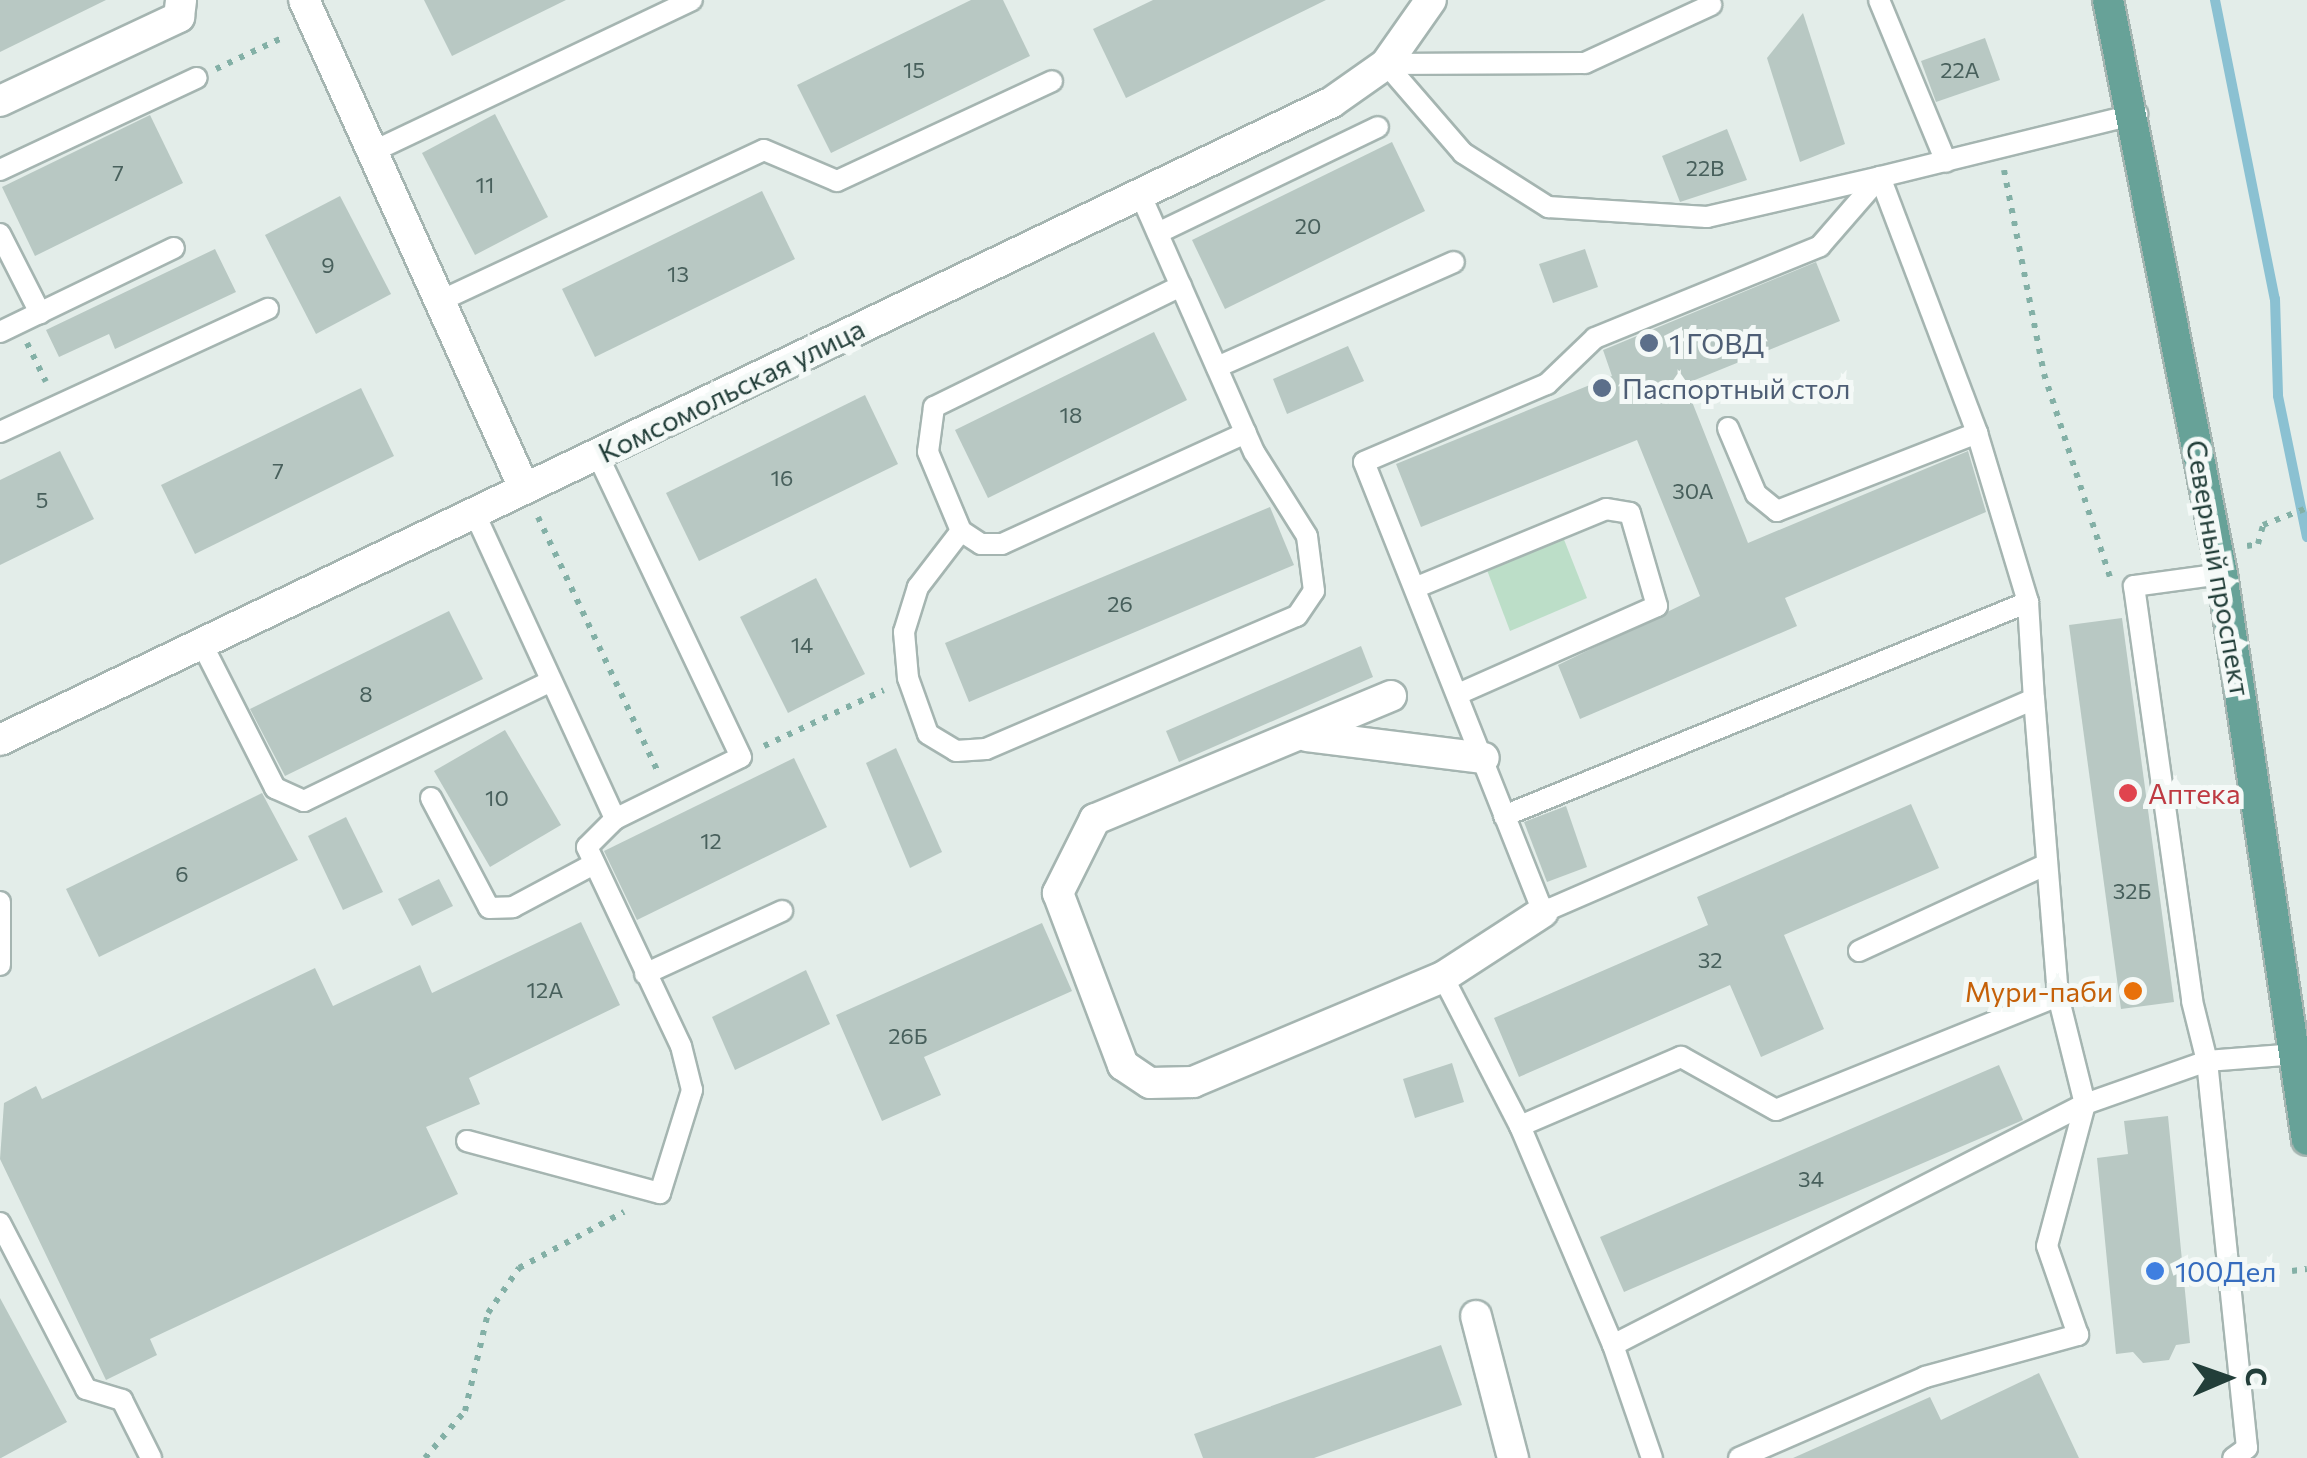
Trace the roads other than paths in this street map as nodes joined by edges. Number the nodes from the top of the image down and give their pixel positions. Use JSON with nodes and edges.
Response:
{"nodes":[{"id":1,"x":181,"y":0,"type":"edge"},
{"id":2,"x":692,"y":0,"type":"edge"},
{"id":3,"x":1431,"y":0,"type":"edge"},
{"id":4,"x":1879,"y":0,"type":"edge"},
{"id":5,"x":2108,"y":0,"type":"edge"},
{"id":6,"x":1710,"y":5,"type":"dead end"},
{"id":7,"x":309,"y":11,"type":"edge"},
{"id":8,"x":1386,"y":64,"type":"junction"},
{"id":9,"x":196,"y":78,"type":"road end"},
{"id":10,"x":1052,"y":81,"type":"dead end"},
{"id":11,"x":0,"y":102,"type":"edge"},
{"id":12,"x":2137,"y":114,"type":"junction"},
{"id":13,"x":1378,"y":127,"type":"dead end"},
{"id":14,"x":372,"y":152,"type":"junction"},
{"id":15,"x":1946,"y":162,"type":"junction"},
{"id":16,"x":0,"y":170,"type":"edge"},
{"id":17,"x":1880,"y":178,"type":"junction"},
{"id":18,"x":1140,"y":194,"type":"junction"},
{"id":19,"x":1158,"y":233,"type":"junction"},
{"id":20,"x":0,"y":234,"type":"edge"},
{"id":21,"x":174,"y":248,"type":"dead end"},
{"id":22,"x":1454,"y":262,"type":"dead end"},
{"id":23,"x":1181,"y":286,"type":"junction"},
{"id":24,"x":440,"y":301,"type":"junction"},
{"id":25,"x":268,"y":309,"type":"dead end"},
{"id":26,"x":40,"y":314,"type":"junction"},
{"id":27,"x":9,"y":328,"type":"edge"},
{"id":28,"x":1217,"y":367,"type":"junction"},
{"id":29,"x":1728,"y":428,"type":"dead end"},
{"id":30,"x":0,"y":432,"type":"edge"},
{"id":31,"x":1976,"y":433,"type":"junction"},
{"id":32,"x":1246,"y":434,"type":"junction"},
{"id":33,"x":597,"y":454,"type":"junction"},
{"id":34,"x":524,"y":488,"type":"junction"},
{"id":35,"x":474,"y":512,"type":"junction"},
{"id":36,"x":961,"y":531,"type":"junction"},
{"id":37,"x":2222,"y":574,"type":"junction"},
{"id":38,"x":1417,"y":587,"type":"junction"},
{"id":39,"x":2028,"y":602,"type":"junction"},
{"id":40,"x":200,"y":642,"type":"junction"},
{"id":41,"x":550,"y":682,"type":"junction"},
{"id":42,"x":1461,"y":692,"type":"junction"},
{"id":43,"x":1390,"y":696,"type":"dead end"},
{"id":44,"x":2034,"y":698,"type":"junction"},
{"id":45,"x":1299,"y":735,"type":"junction"},
{"id":46,"x":0,"y":740,"type":"edge"},
{"id":47,"x":1484,"y":758,"type":"junction"},
{"id":48,"x":431,"y":798,"type":"dead end"},
{"id":49,"x":1504,"y":816,"type":"junction"},
{"id":50,"x":615,"y":819,"type":"junction"},
{"id":51,"x":590,"y":866,"type":"junction"},
{"id":52,"x":2045,"y":866,"type":"junction"},
{"id":53,"x":0,"y":902,"type":"edge"},
{"id":54,"x":782,"y":911,"type":"dead end"},
{"id":55,"x":1543,"y":912,"type":"junction"},
{"id":56,"x":1859,"y":951,"type":"dead end"},
{"id":57,"x":0,"y":966,"type":"edge"},
{"id":58,"x":645,"y":974,"type":"junction"},
{"id":59,"x":1442,"y":977,"type":"junction"},
{"id":60,"x":2058,"y":996,"type":"junction"},
{"id":61,"x":2302,"y":1054,"type":"edge"},
{"id":62,"x":2208,"y":1061,"type":"junction"},
{"id":63,"x":2085,"y":1104,"type":"junction"},
{"id":64,"x":1520,"y":1126,"type":"junction"},
{"id":65,"x":2307,"y":1140,"type":"edge"},
{"id":66,"x":467,"y":1142,"type":"dead end"},
{"id":67,"x":0,"y":1223,"type":"edge"},
{"id":68,"x":1476,"y":1316,"type":"dead end"},
{"id":69,"x":1613,"y":1345,"type":"junction"},
{"id":70,"x":152,"y":1458,"type":"edge"},
{"id":71,"x":1512,"y":1458,"type":"edge"},
{"id":72,"x":1652,"y":1458,"type":"edge"},
{"id":73,"x":1739,"y":1458,"type":"edge"},
{"id":74,"x":2233,"y":1458,"type":"edge"}],
"edges":[{"from":1,"to":11,"type":"street"},
{"from":2,"to":14,"type":"lane"},
{"from":3,"to":8,"type":"street","name":"Комсомольская улица"},
{"from":4,"to":15,"type":"lane"},
{"from":5,"to":12,"type":"main road","name":"Северный проспект"},
{"from":6,"to":8,"type":"lane"},
{"from":7,"to":14,"type":"street"},
{"from":8,"to":17,"type":"lane"},
{"from":8,"to":18,"type":"street","name":"Комсомольская улица"},
{"from":9,"to":16,"type":"lane"},
{"from":10,"to":24,"type":"lane"},
{"from":12,"to":15,"type":"lane"},
{"from":12,"to":37,"type":"main road","name":"Северный проспект"},
{"from":13,"to":19,"type":"lane"},
{"from":14,"to":24,"type":"street"},
{"from":15,"to":17,"type":"lane"},
{"from":17,"to":31,"type":"lane"},
{"from":17,"to":38,"type":"lane"},
{"from":18,"to":19,"type":"lane"},
{"from":18,"to":33,"type":"street","name":"Комсомольская улица"},
{"from":19,"to":23,"type":"lane"},
{"from":20,"to":26,"type":"lane"},
{"from":21,"to":26,"type":"lane"},
{"from":22,"to":28,"type":"lane"},
{"from":23,"to":28,"type":"lane"},
{"from":23,"to":36,"type":"lane"},
{"from":24,"to":34,"type":"street"},
{"from":25,"to":30,"type":"lane"},
{"from":26,"to":27,"type":"lane"},
{"from":28,"to":32,"type":"lane"},
{"from":29,"to":31,"type":"lane"},
{"from":31,"to":39,"type":"lane"},
{"from":32,"to":36,"type":"lane"},
{"from":32,"to":36,"type":"lane"},
{"from":33,"to":34,"type":"street","name":"Комсомольская улица"},
{"from":33,"to":50,"type":"lane"},
{"from":34,"to":35,"type":"street","name":"Комсомольская улица"},
{"from":35,"to":40,"type":"street","name":"Комсомольская улица"},
{"from":35,"to":41,"type":"lane"},
{"from":37,"to":61,"type":"main road","name":"Северный проспект"},
{"from":37,"to":62,"type":"lane"},
{"from":38,"to":42,"type":"lane"},
{"from":38,"to":42,"type":"lane"},
{"from":39,"to":44,"type":"lane"},
{"from":39,"to":49,"type":"lane"},
{"from":40,"to":41,"type":"lane"},
{"from":40,"to":46,"type":"street","name":"Комсомольская улица"},
{"from":41,"to":50,"type":"lane"},
{"from":42,"to":47,"type":"lane"},
{"from":43,"to":45,"type":"street"},
{"from":44,"to":52,"type":"lane"},
{"from":44,"to":55,"type":"lane"},
{"from":45,"to":47,"type":"street"},
{"from":45,"to":59,"type":"street"},
{"from":47,"to":49,"type":"lane"},
{"from":48,"to":51,"type":"lane"},
{"from":49,"to":55,"type":"lane"},
{"from":50,"to":51,"type":"lane"},
{"from":51,"to":58,"type":"lane"},
{"from":52,"to":56,"type":"lane"},
{"from":52,"to":60,"type":"lane"},
{"from":53,"to":57,"type":"lane"},
{"from":54,"to":58,"type":"lane"},
{"from":55,"to":59,"type":"street"},
{"from":58,"to":66,"type":"lane"},
{"from":59,"to":64,"type":"lane"},
{"from":60,"to":63,"type":"lane"},
{"from":60,"to":64,"type":"lane"},
{"from":61,"to":62,"type":"lane"},
{"from":61,"to":65,"type":"main road","name":"Северный проспект"},
{"from":62,"to":63,"type":"lane"},
{"from":62,"to":74,"type":"lane"},
{"from":63,"to":69,"type":"lane"},
{"from":63,"to":73,"type":"lane"},
{"from":64,"to":69,"type":"lane"},
{"from":67,"to":70,"type":"lane"},
{"from":68,"to":71,"type":"street"},
{"from":69,"to":72,"type":"lane"}]}
